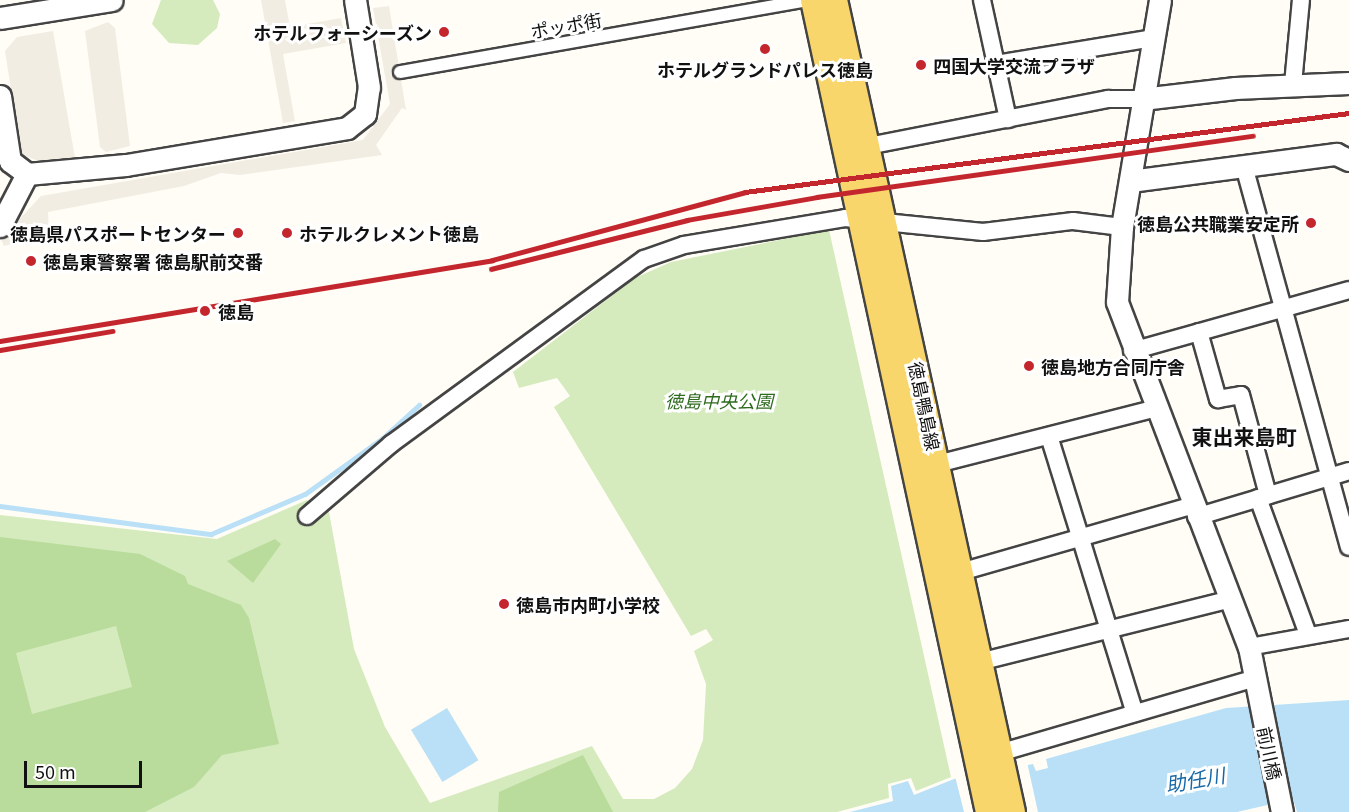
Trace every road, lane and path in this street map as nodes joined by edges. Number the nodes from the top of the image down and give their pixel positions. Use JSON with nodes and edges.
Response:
{"nodes":[{"id":1,"x":112,"y":0,"type":"edge"},
{"id":2,"x":809,"y":0,"type":"edge"},
{"id":3,"x":814,"y":0,"type":"edge"},
{"id":4,"x":834,"y":0,"type":"edge"},
{"id":5,"x":982,"y":0,"type":"edge"},
{"id":6,"x":1160,"y":0,"type":"edge"},
{"id":7,"x":1301,"y":0,"type":"edge"},
{"id":8,"x":360,"y":1,"type":"edge"},
{"id":9,"x":0,"y":18,"type":"edge"},
{"id":10,"x":1154,"y":38,"type":"junction"},
{"id":11,"x":995,"y":64,"type":"junction"},
{"id":12,"x":400,"y":72,"type":"dead end"},
{"id":13,"x":1349,"y":83,"type":"edge"},
{"id":14,"x":1293,"y":84,"type":"junction"},
{"id":15,"x":0,"y":96,"type":"edge"},
{"id":16,"x":1142,"y":99,"type":"junction"},
{"id":17,"x":1008,"y":119,"type":"junction"},
{"id":18,"x":868,"y":146,"type":"junction"},
{"id":19,"x":1345,"y":154,"type":"edge"},
{"id":20,"x":1244,"y":166,"type":"junction"},
{"id":21,"x":27,"y":174,"type":"junction"},
{"id":22,"x":1130,"y":181,"type":"junction"},
{"id":23,"x":875,"y":221,"type":"junction"},
{"id":24,"x":0,"y":226,"type":"edge"},
{"id":25,"x":1122,"y":227,"type":"junction"},
{"id":26,"x":1349,"y":292,"type":"edge"},
{"id":27,"x":1284,"y":309,"type":"junction"},
{"id":28,"x":1199,"y":332,"type":"junction"},
{"id":29,"x":1132,"y":351,"type":"junction"},
{"id":30,"x":1156,"y":408,"type":"junction"},
{"id":31,"x":1049,"y":436,"type":"junction"},
{"id":32,"x":937,"y":464,"type":"junction"},
{"id":33,"x":1349,"y":471,"type":"edge"},
{"id":34,"x":1330,"y":477,"type":"junction"},
{"id":35,"x":1263,"y":497,"type":"junction"},
{"id":36,"x":1193,"y":511,"type":"junction"},
{"id":37,"x":307,"y":516,"type":"dead end"},
{"id":38,"x":1082,"y":540,"type":"junction"},
{"id":39,"x":1349,"y":547,"type":"edge"},
{"id":40,"x":950,"y":575,"type":"junction"},
{"id":41,"x":1231,"y":599,"type":"junction"},
{"id":42,"x":1109,"y":630,"type":"junction"},
{"id":43,"x":1349,"y":630,"type":"edge"},
{"id":44,"x":1308,"y":635,"type":"junction"},
{"id":45,"x":1249,"y":646,"type":"junction"},
{"id":46,"x":979,"y":662,"type":"junction"},
{"id":47,"x":1256,"y":687,"type":"junction"},
{"id":48,"x":1135,"y":714,"type":"junction"},
{"id":49,"x":994,"y":763,"type":"junction"},
{"id":50,"x":1282,"y":811,"type":"edge"},
{"id":51,"x":989,"y":812,"type":"edge"},
{"id":52,"x":1012,"y":812,"type":"edge"}],
"edges":[{"from":1,"to":9,"type":"street"},
{"from":2,"to":12,"type":"street","name":"ポッポ街"},
{"from":3,"to":23,"type":"main road","name":"徳島鴨島線"},
{"from":4,"to":18,"type":"main road","name":"徳島鴨島線"},
{"from":5,"to":11,"type":"street"},
{"from":6,"to":10,"type":"street","name":"前川橋"},
{"from":7,"to":14,"type":"street"},
{"from":8,"to":21,"type":"street"},
{"from":10,"to":11,"type":"street"},
{"from":10,"to":16,"type":"street","name":"前川橋"},
{"from":11,"to":17,"type":"street"},
{"from":13,"to":14,"type":"street"},
{"from":14,"to":16,"type":"street"},
{"from":15,"to":21,"type":"street"},
{"from":16,"to":17,"type":"street"},
{"from":16,"to":22,"type":"street","name":"前川橋"},
{"from":17,"to":18,"type":"street"},
{"from":18,"to":23,"type":"main road","name":"徳島鴨島線"},
{"from":19,"to":20,"type":"street"},
{"from":20,"to":22,"type":"street"},
{"from":20,"to":27,"type":"street"},
{"from":21,"to":24,"type":"street"},
{"from":22,"to":25,"type":"street","name":"前川橋"},
{"from":23,"to":25,"type":"street"},
{"from":23,"to":32,"type":"main road","name":"徳島鴨島線"},
{"from":23,"to":37,"type":"street"},
{"from":23,"to":40,"type":"main road","name":"徳島鴨島線"},
{"from":25,"to":29,"type":"street","name":"前川橋"},
{"from":26,"to":27,"type":"street"},
{"from":27,"to":28,"type":"street"},
{"from":27,"to":34,"type":"street"},
{"from":28,"to":29,"type":"street"},
{"from":28,"to":35,"type":"street"},
{"from":29,"to":30,"type":"street","name":"前川橋"},
{"from":30,"to":31,"type":"street"},
{"from":30,"to":36,"type":"street","name":"前川橋"},
{"from":31,"to":32,"type":"street"},
{"from":31,"to":38,"type":"street"},
{"from":32,"to":40,"type":"main road","name":"徳島鴨島線"},
{"from":33,"to":34,"type":"street"},
{"from":34,"to":35,"type":"street"},
{"from":34,"to":39,"type":"street"},
{"from":35,"to":36,"type":"street"},
{"from":35,"to":44,"type":"street"},
{"from":36,"to":38,"type":"street"},
{"from":36,"to":41,"type":"street","name":"前川橋"},
{"from":38,"to":40,"type":"street"},
{"from":38,"to":42,"type":"street"},
{"from":40,"to":46,"type":"main road","name":"徳島鴨島線"},
{"from":40,"to":49,"type":"main road","name":"徳島鴨島線"},
{"from":41,"to":42,"type":"street"},
{"from":41,"to":45,"type":"street","name":"前川橋"},
{"from":42,"to":46,"type":"street"},
{"from":42,"to":48,"type":"street"},
{"from":43,"to":44,"type":"street"},
{"from":44,"to":45,"type":"street"},
{"from":45,"to":47,"type":"street","name":"前川橋"},
{"from":46,"to":49,"type":"main road","name":"徳島鴨島線"},
{"from":47,"to":48,"type":"street"},
{"from":47,"to":50,"type":"street","name":"前川橋"},
{"from":48,"to":49,"type":"street"},
{"from":49,"to":51,"type":"main road","name":"徳島鴨島線"},
{"from":49,"to":52,"type":"main road","name":"徳島鴨島線"}]}
